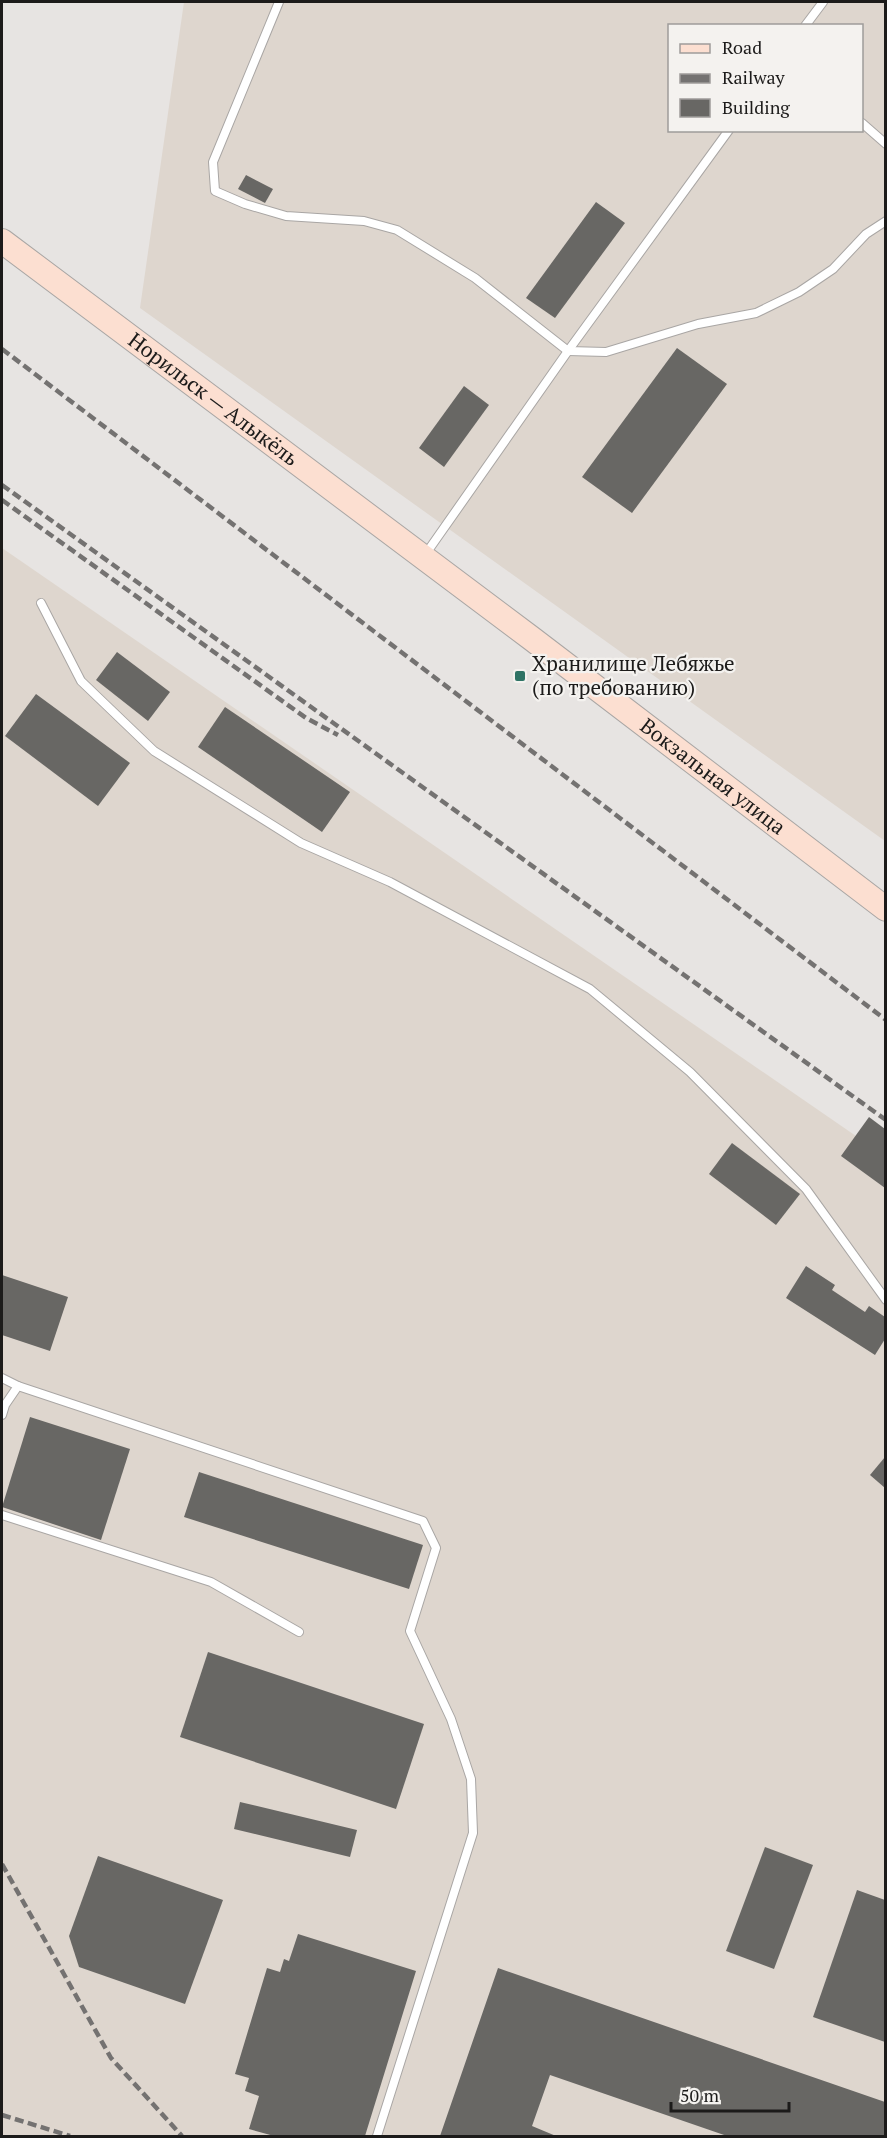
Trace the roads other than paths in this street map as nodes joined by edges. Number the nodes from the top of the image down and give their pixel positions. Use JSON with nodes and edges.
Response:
{"nodes":[{"id":1,"x":279,"y":2,"type":"edge"},
{"id":2,"x":823,"y":2,"type":"edge"},
{"id":3,"x":806,"y":24,"type":"edge"},
{"id":4,"x":863,"y":125,"type":"edge"},
{"id":5,"x":728,"y":132,"type":"edge"},
{"id":6,"x":885,"y":144,"type":"edge"},
{"id":7,"x":885,"y":221,"type":"edge"},
{"id":8,"x":2,"y":241,"type":"edge"},
{"id":9,"x":568,"y":351,"type":"junction"},
{"id":10,"x":423,"y":559,"type":"junction"},
{"id":11,"x":41,"y":603,"type":"dead end"},
{"id":12,"x":885,"y":909,"type":"edge"},
{"id":13,"x":885,"y":1300,"type":"edge"},
{"id":14,"x":2,"y":1378,"type":"edge"},
{"id":15,"x":18,"y":1386,"type":"junction"},
{"id":16,"x":2,"y":1415,"type":"edge"},
{"id":17,"x":2,"y":1515,"type":"edge"},
{"id":18,"x":299,"y":1632,"type":"dead end"},
{"id":19,"x":377,"y":2136,"type":"edge"}],
"edges":[{"from":1,"to":9,"type":"lane"},
{"from":2,"to":3,"type":"lane"},
{"from":4,"to":6,"type":"lane"},
{"from":5,"to":9,"type":"lane"},
{"from":7,"to":9,"type":"lane"},
{"from":8,"to":10,"type":"main road","name":"Норильск — Алыкёль"},
{"from":9,"to":10,"type":"lane"},
{"from":10,"to":12,"type":"main road","name":"Вокзальная улица"},
{"from":11,"to":13,"type":"lane"},
{"from":14,"to":15,"type":"lane"},
{"from":15,"to":16,"type":"lane"},
{"from":15,"to":19,"type":"lane"},
{"from":17,"to":18,"type":"lane"}]}
